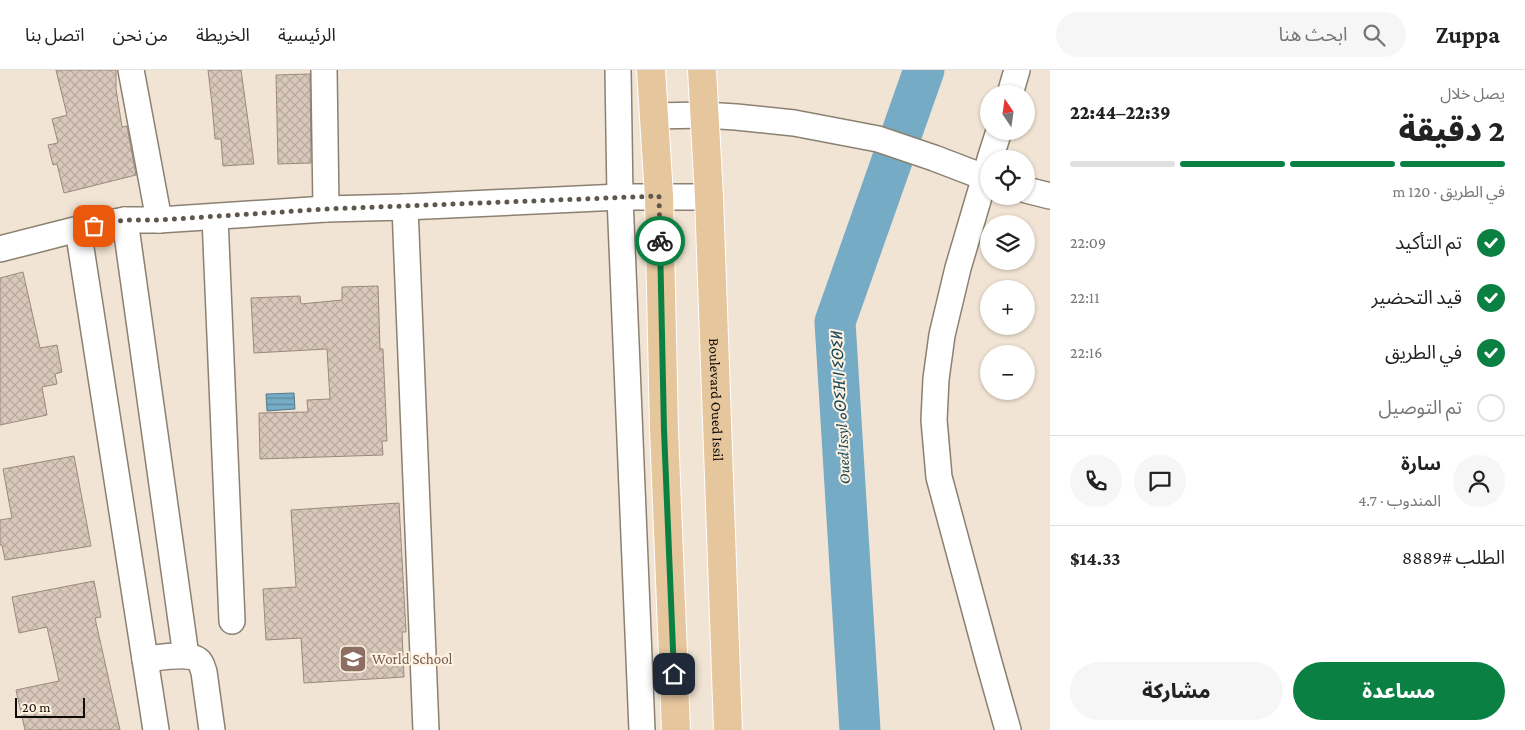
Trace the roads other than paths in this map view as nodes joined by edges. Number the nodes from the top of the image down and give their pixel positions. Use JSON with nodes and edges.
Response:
{"nodes":[{"id":1,"x":131,"y":70,"type":"edge"},
{"id":2,"x":324,"y":70,"type":"edge"},
{"id":3,"x":618,"y":70,"type":"edge"},
{"id":4,"x":652,"y":70,"type":"edge"},
{"id":5,"x":702,"y":70,"type":"edge"},
{"id":6,"x":1017,"y":70,"type":"edge"},
{"id":7,"x":1013,"y":85,"type":"edge"},
{"id":8,"x":704,"y":115,"type":"junction"},
{"id":9,"x":653,"y":116,"type":"junction"},
{"id":10,"x":980,"y":167,"type":"edge"},
{"id":11,"x":1035,"y":192,"type":"edge"},
{"id":12,"x":980,"y":195,"type":"edge"},
{"id":13,"x":659,"y":196,"type":"junction"},
{"id":14,"x":1050,"y":196,"type":"edge"},
{"id":15,"x":620,"y":197,"type":"junction"},
{"id":16,"x":709,"y":197,"type":"junction"},
{"id":17,"x":405,"y":207,"type":"junction"},
{"id":18,"x":326,"y":209,"type":"junction"},
{"id":19,"x":215,"y":217,"type":"junction"},
{"id":20,"x":125,"y":220,"type":"junction"},
{"id":21,"x":159,"y":220,"type":"junction"},
{"id":22,"x":78,"y":228,"type":"junction"},
{"id":23,"x":0,"y":249,"type":"edge"},
{"id":24,"x":232,"y":621,"type":"dead end"},
{"id":25,"x":186,"y":656,"type":"junction"},
{"id":26,"x":145,"y":659,"type":"junction"},
{"id":27,"x":156,"y":730,"type":"edge"},
{"id":28,"x":212,"y":730,"type":"edge"},
{"id":29,"x":426,"y":730,"type":"edge"},
{"id":30,"x":642,"y":730,"type":"edge"},
{"id":31,"x":676,"y":730,"type":"edge"},
{"id":32,"x":728,"y":730,"type":"edge"},
{"id":33,"x":1008,"y":730,"type":"edge"}],
"edges":[{"from":1,"to":21,"type":"street"},
{"from":2,"to":18,"type":"street"},
{"from":3,"to":15,"type":"street"},
{"from":4,"to":9,"type":"main road"},
{"from":5,"to":8,"type":"main road","name":"Boulevard Oued Issil"},
{"from":6,"to":7,"type":"street"},
{"from":8,"to":9,"type":"street"},
{"from":8,"to":10,"type":"street"},
{"from":8,"to":16,"type":"main road","name":"Boulevard Oued Issil"},
{"from":9,"to":13,"type":"main road"},
{"from":11,"to":14,"type":"street"},
{"from":12,"to":33,"type":"street"},
{"from":13,"to":15,"type":"street"},
{"from":13,"to":16,"type":"street"},
{"from":13,"to":31,"type":"main road"},
{"from":15,"to":17,"type":"street"},
{"from":15,"to":30,"type":"street"},
{"from":16,"to":32,"type":"main road","name":"Boulevard Oued Issil"},
{"from":17,"to":18,"type":"street"},
{"from":17,"to":29,"type":"street"},
{"from":18,"to":19,"type":"street"},
{"from":19,"to":21,"type":"street"},
{"from":19,"to":24,"type":"street"},
{"from":20,"to":21,"type":"street"},
{"from":20,"to":22,"type":"street"},
{"from":20,"to":25,"type":"street"},
{"from":22,"to":23,"type":"street"},
{"from":22,"to":26,"type":"street"},
{"from":25,"to":26,"type":"street"},
{"from":25,"to":28,"type":"street"},
{"from":26,"to":27,"type":"street"}]}
